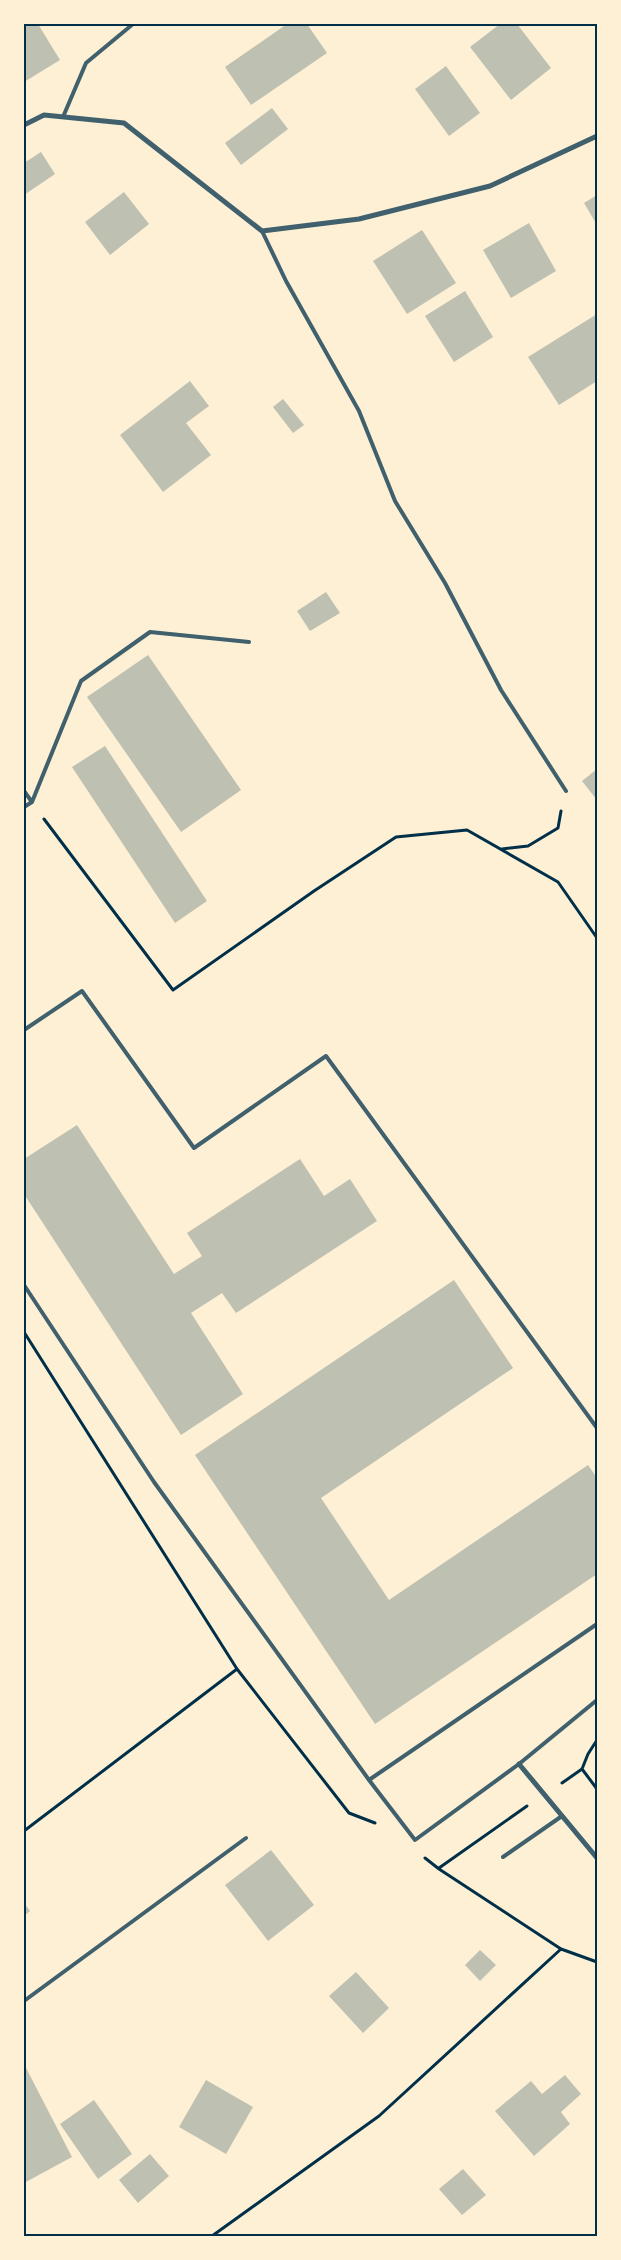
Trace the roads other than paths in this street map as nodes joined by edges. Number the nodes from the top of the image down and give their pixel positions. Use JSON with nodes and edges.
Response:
{"nodes":[{"id":1,"x":133,"y":24,"type":"edge"},
{"id":2,"x":63,"y":117,"type":"junction"},
{"id":3,"x":24,"y":125,"type":"edge"},
{"id":4,"x":597,"y":136,"type":"edge"},
{"id":5,"x":262,"y":231,"type":"junction"},
{"id":6,"x":249,"y":642,"type":"dead end"},
{"id":7,"x":24,"y":791,"type":"edge"},
{"id":8,"x":566,"y":791,"type":"road end"},
{"id":9,"x":32,"y":802,"type":"junction"},
{"id":10,"x":24,"y":807,"type":"edge"},
{"id":11,"x":24,"y":1030,"type":"edge"},
{"id":12,"x":24,"y":1285,"type":"edge"},
{"id":13,"x":597,"y":1428,"type":"edge"},
{"id":14,"x":597,"y":1624,"type":"edge"},
{"id":15,"x":597,"y":1700,"type":"edge"},
{"id":16,"x":519,"y":1764,"type":"junction"},
{"id":17,"x":369,"y":1780,"type":"junction"},
{"id":18,"x":562,"y":1816,"type":"junction"},
{"id":19,"x":246,"y":1838,"type":"dead end"},
{"id":20,"x":503,"y":1857,"type":"dead end"},
{"id":21,"x":597,"y":1858,"type":"edge"},
{"id":22,"x":24,"y":2001,"type":"edge"}],
"edges":[{"from":1,"to":2,"type":"lane"},
{"from":2,"to":3,"type":"street"},
{"from":2,"to":5,"type":"street"},
{"from":4,"to":5,"type":"street"},
{"from":5,"to":8,"type":"lane"},
{"from":6,"to":9,"type":"lane"},
{"from":7,"to":9,"type":"lane"},
{"from":9,"to":10,"type":"lane"},
{"from":11,"to":13,"type":"lane"},
{"from":12,"to":17,"type":"lane"},
{"from":14,"to":17,"type":"lane"},
{"from":15,"to":16,"type":"lane"},
{"from":16,"to":17,"type":"lane"},
{"from":16,"to":18,"type":"street"},
{"from":18,"to":20,"type":"lane"},
{"from":18,"to":21,"type":"street"},
{"from":19,"to":22,"type":"lane"}]}
